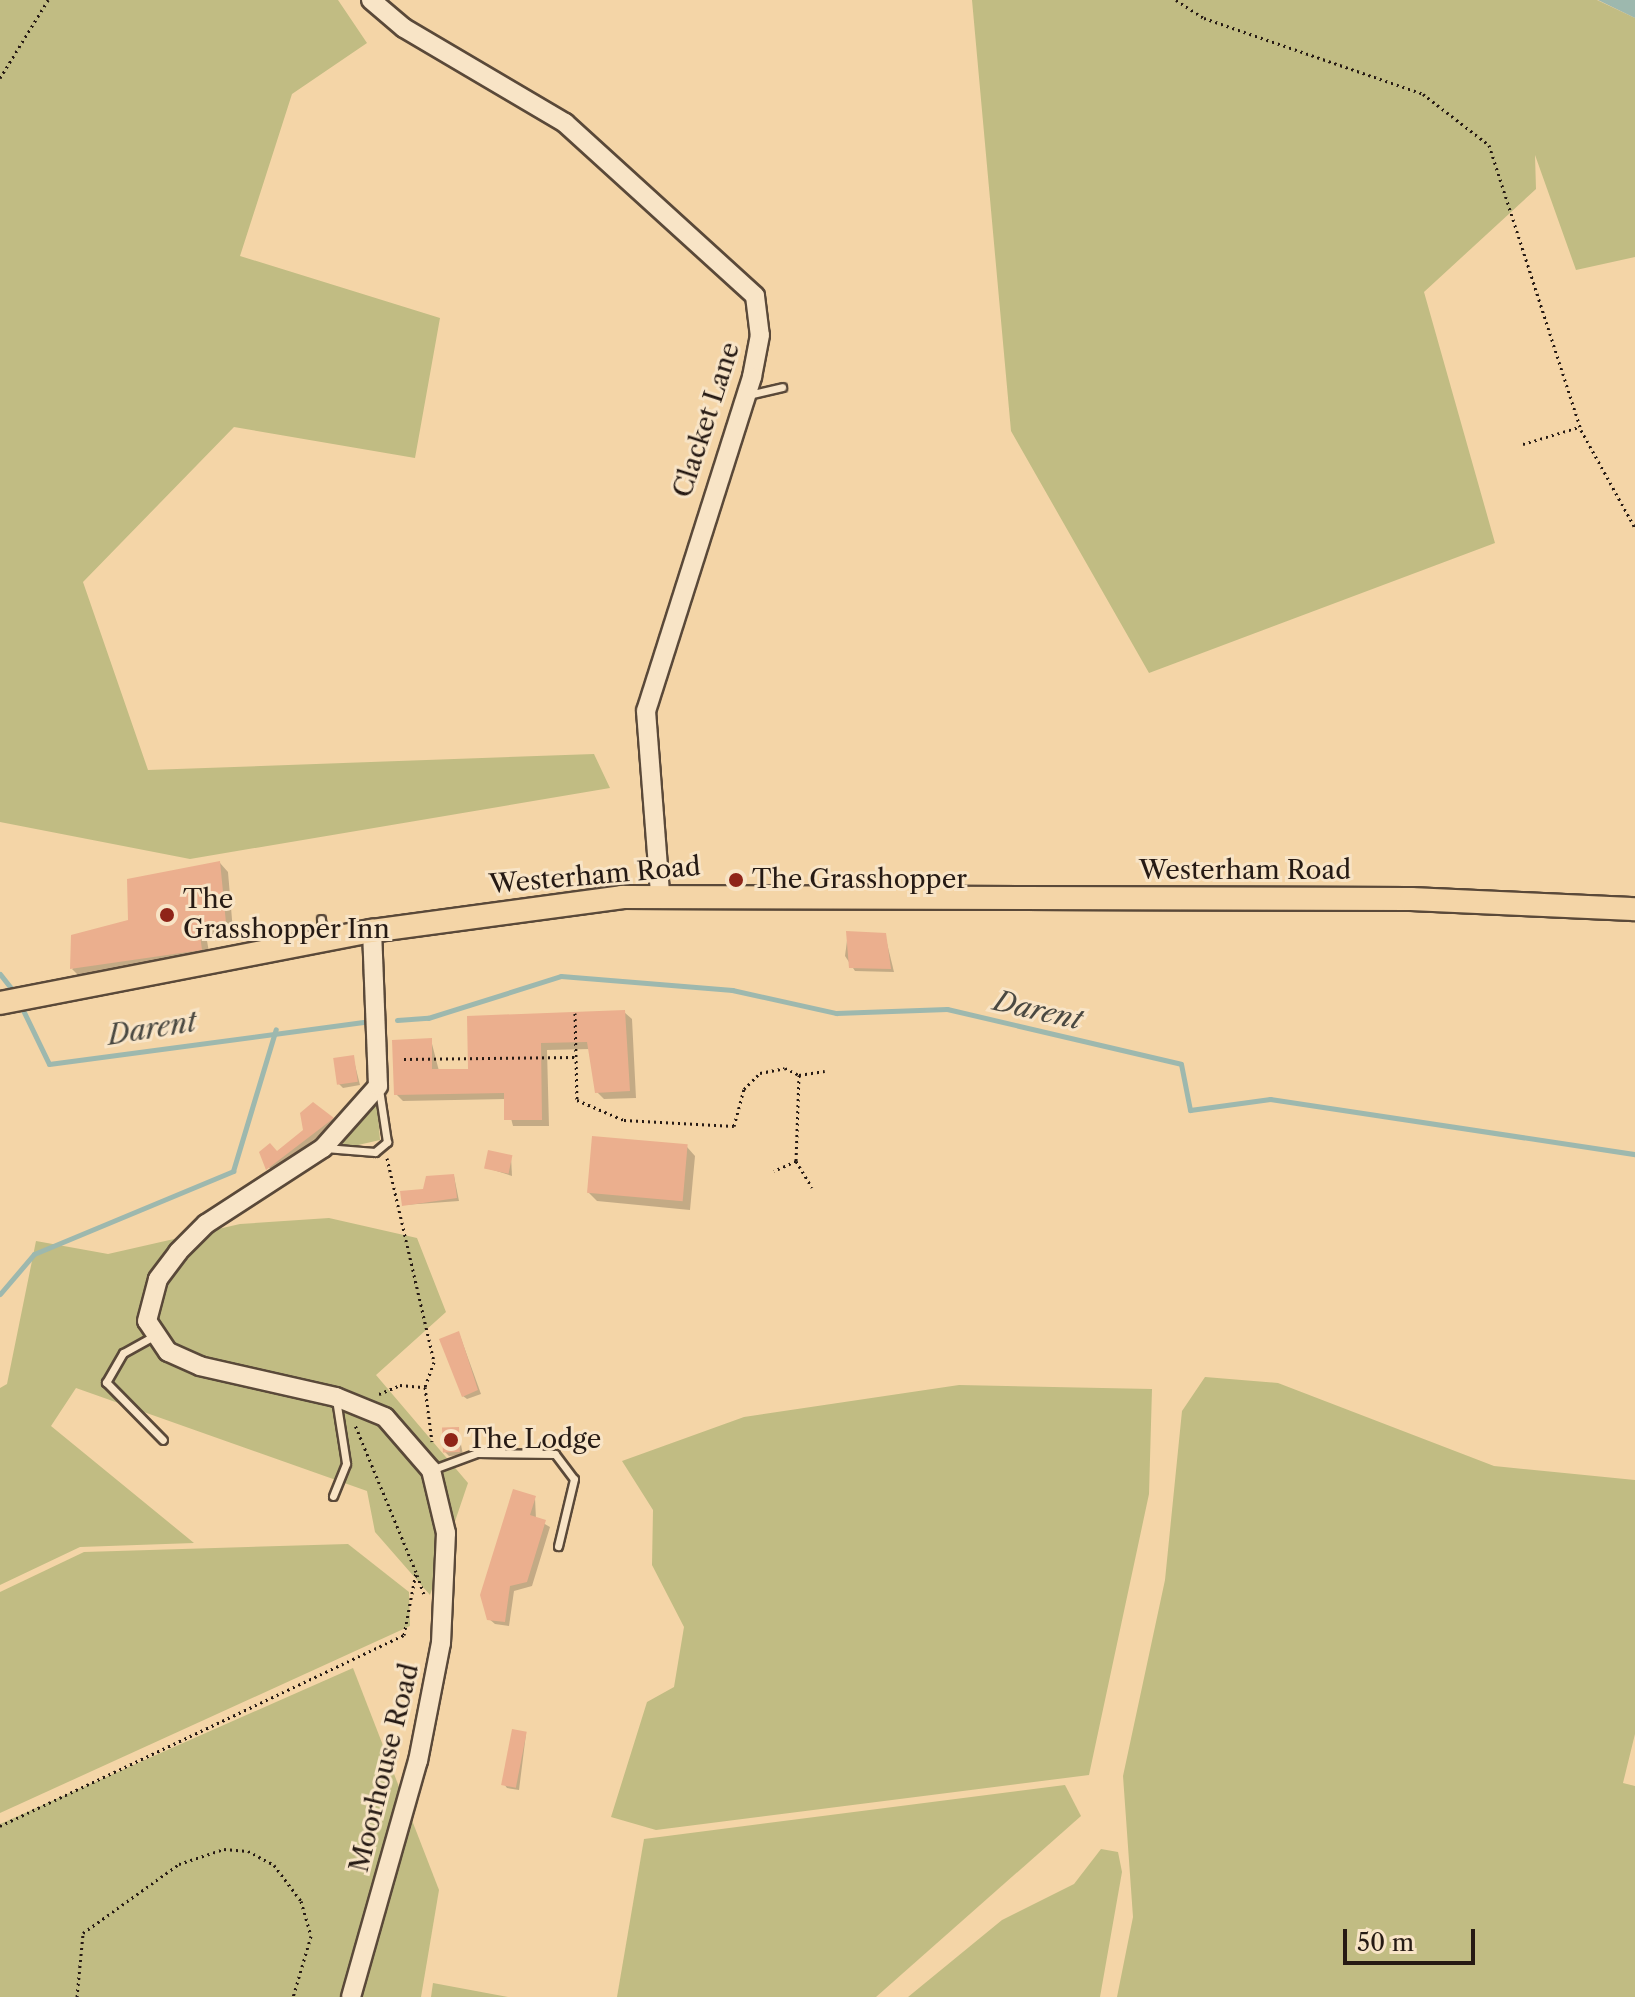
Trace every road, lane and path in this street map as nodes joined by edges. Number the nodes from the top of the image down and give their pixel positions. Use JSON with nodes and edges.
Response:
{"nodes":[{"id":1,"x":48,"y":0,"type":"edge"},
{"id":2,"x":371,"y":0,"type":"edge"},
{"id":3,"x":1176,"y":0,"type":"edge"},
{"id":4,"x":0,"y":78,"type":"edge"},
{"id":5,"x":782,"y":387,"type":"dead end"},
{"id":6,"x":746,"y":395,"type":"junction"},
{"id":7,"x":1579,"y":427,"type":"junction"},
{"id":8,"x":1523,"y":444,"type":"dead end"},
{"id":9,"x":1635,"y":528,"type":"edge"},
{"id":10,"x":660,"y":895,"type":"junction"},
{"id":11,"x":1635,"y":909,"type":"edge"},
{"id":12,"x":372,"y":931,"type":"junction"},
{"id":13,"x":3,"y":1003,"type":"edge"},
{"id":14,"x":575,"y":1013,"type":"dead end"},
{"id":15,"x":576,"y":1057,"type":"junction"},
{"id":16,"x":404,"y":1059,"type":"dead end"},
{"id":17,"x":825,"y":1071,"type":"dead end"},
{"id":18,"x":799,"y":1075,"type":"junction"},
{"id":19,"x":378,"y":1086,"type":"junction"},
{"id":20,"x":382,"y":1147,"type":"junction"},
{"id":21,"x":323,"y":1148,"type":"junction"},
{"id":22,"x":796,"y":1161,"type":"junction"},
{"id":23,"x":774,"y":1171,"type":"dead end"},
{"id":24,"x":812,"y":1188,"type":"dead end"},
{"id":25,"x":152,"y":1337,"type":"junction"},
{"id":26,"x":425,"y":1387,"type":"junction"},
{"id":27,"x":348,"y":1401,"type":"junction"},
{"id":28,"x":163,"y":1440,"type":"dead end"},
{"id":29,"x":431,"y":1470,"type":"junction"},
{"id":30,"x":333,"y":1496,"type":"dead end"},
{"id":31,"x":558,"y":1546,"type":"dead end"},
{"id":32,"x":0,"y":1826,"type":"edge"},
{"id":33,"x":77,"y":1997,"type":"edge"},
{"id":34,"x":293,"y":1997,"type":"edge"},
{"id":35,"x":351,"y":1997,"type":"edge"}],
"edges":[{"from":1,"to":4,"type":"path"},
{"from":2,"to":6,"type":"street","name":"Clacket Lane"},
{"from":3,"to":7,"type":"path"},
{"from":5,"to":6,"type":"lane"},
{"from":6,"to":10,"type":"street","name":"Clacket Lane"},
{"from":7,"to":8,"type":"path"},
{"from":7,"to":9,"type":"path"},
{"from":10,"to":11,"type":"main road","name":"Westerham Road"},
{"from":10,"to":12,"type":"main road","name":"Westerham Road"},
{"from":12,"to":13,"type":"main road","name":"Westerham Road"},
{"from":12,"to":19,"type":"street"},
{"from":14,"to":15,"type":"path"},
{"from":15,"to":16,"type":"path"},
{"from":15,"to":18,"type":"path"},
{"from":17,"to":18,"type":"path"},
{"from":18,"to":22,"type":"path"},
{"from":19,"to":20,"type":"lane"},
{"from":19,"to":21,"type":"street"},
{"from":20,"to":21,"type":"lane"},
{"from":20,"to":26,"type":"path"},
{"from":21,"to":25,"type":"street"},
{"from":22,"to":23,"type":"path"},
{"from":22,"to":24,"type":"path"},
{"from":25,"to":27,"type":"street","name":"Moorhouse Road"},
{"from":25,"to":28,"type":"lane"},
{"from":26,"to":27,"type":"path"},
{"from":26,"to":29,"type":"path"},
{"from":27,"to":29,"type":"street","name":"Moorhouse Road"},
{"from":27,"to":30,"type":"lane"},
{"from":27,"to":32,"type":"path"},
{"from":29,"to":31,"type":"lane"},
{"from":29,"to":35,"type":"street","name":"Moorhouse Road"},
{"from":33,"to":34,"type":"path"}]}
